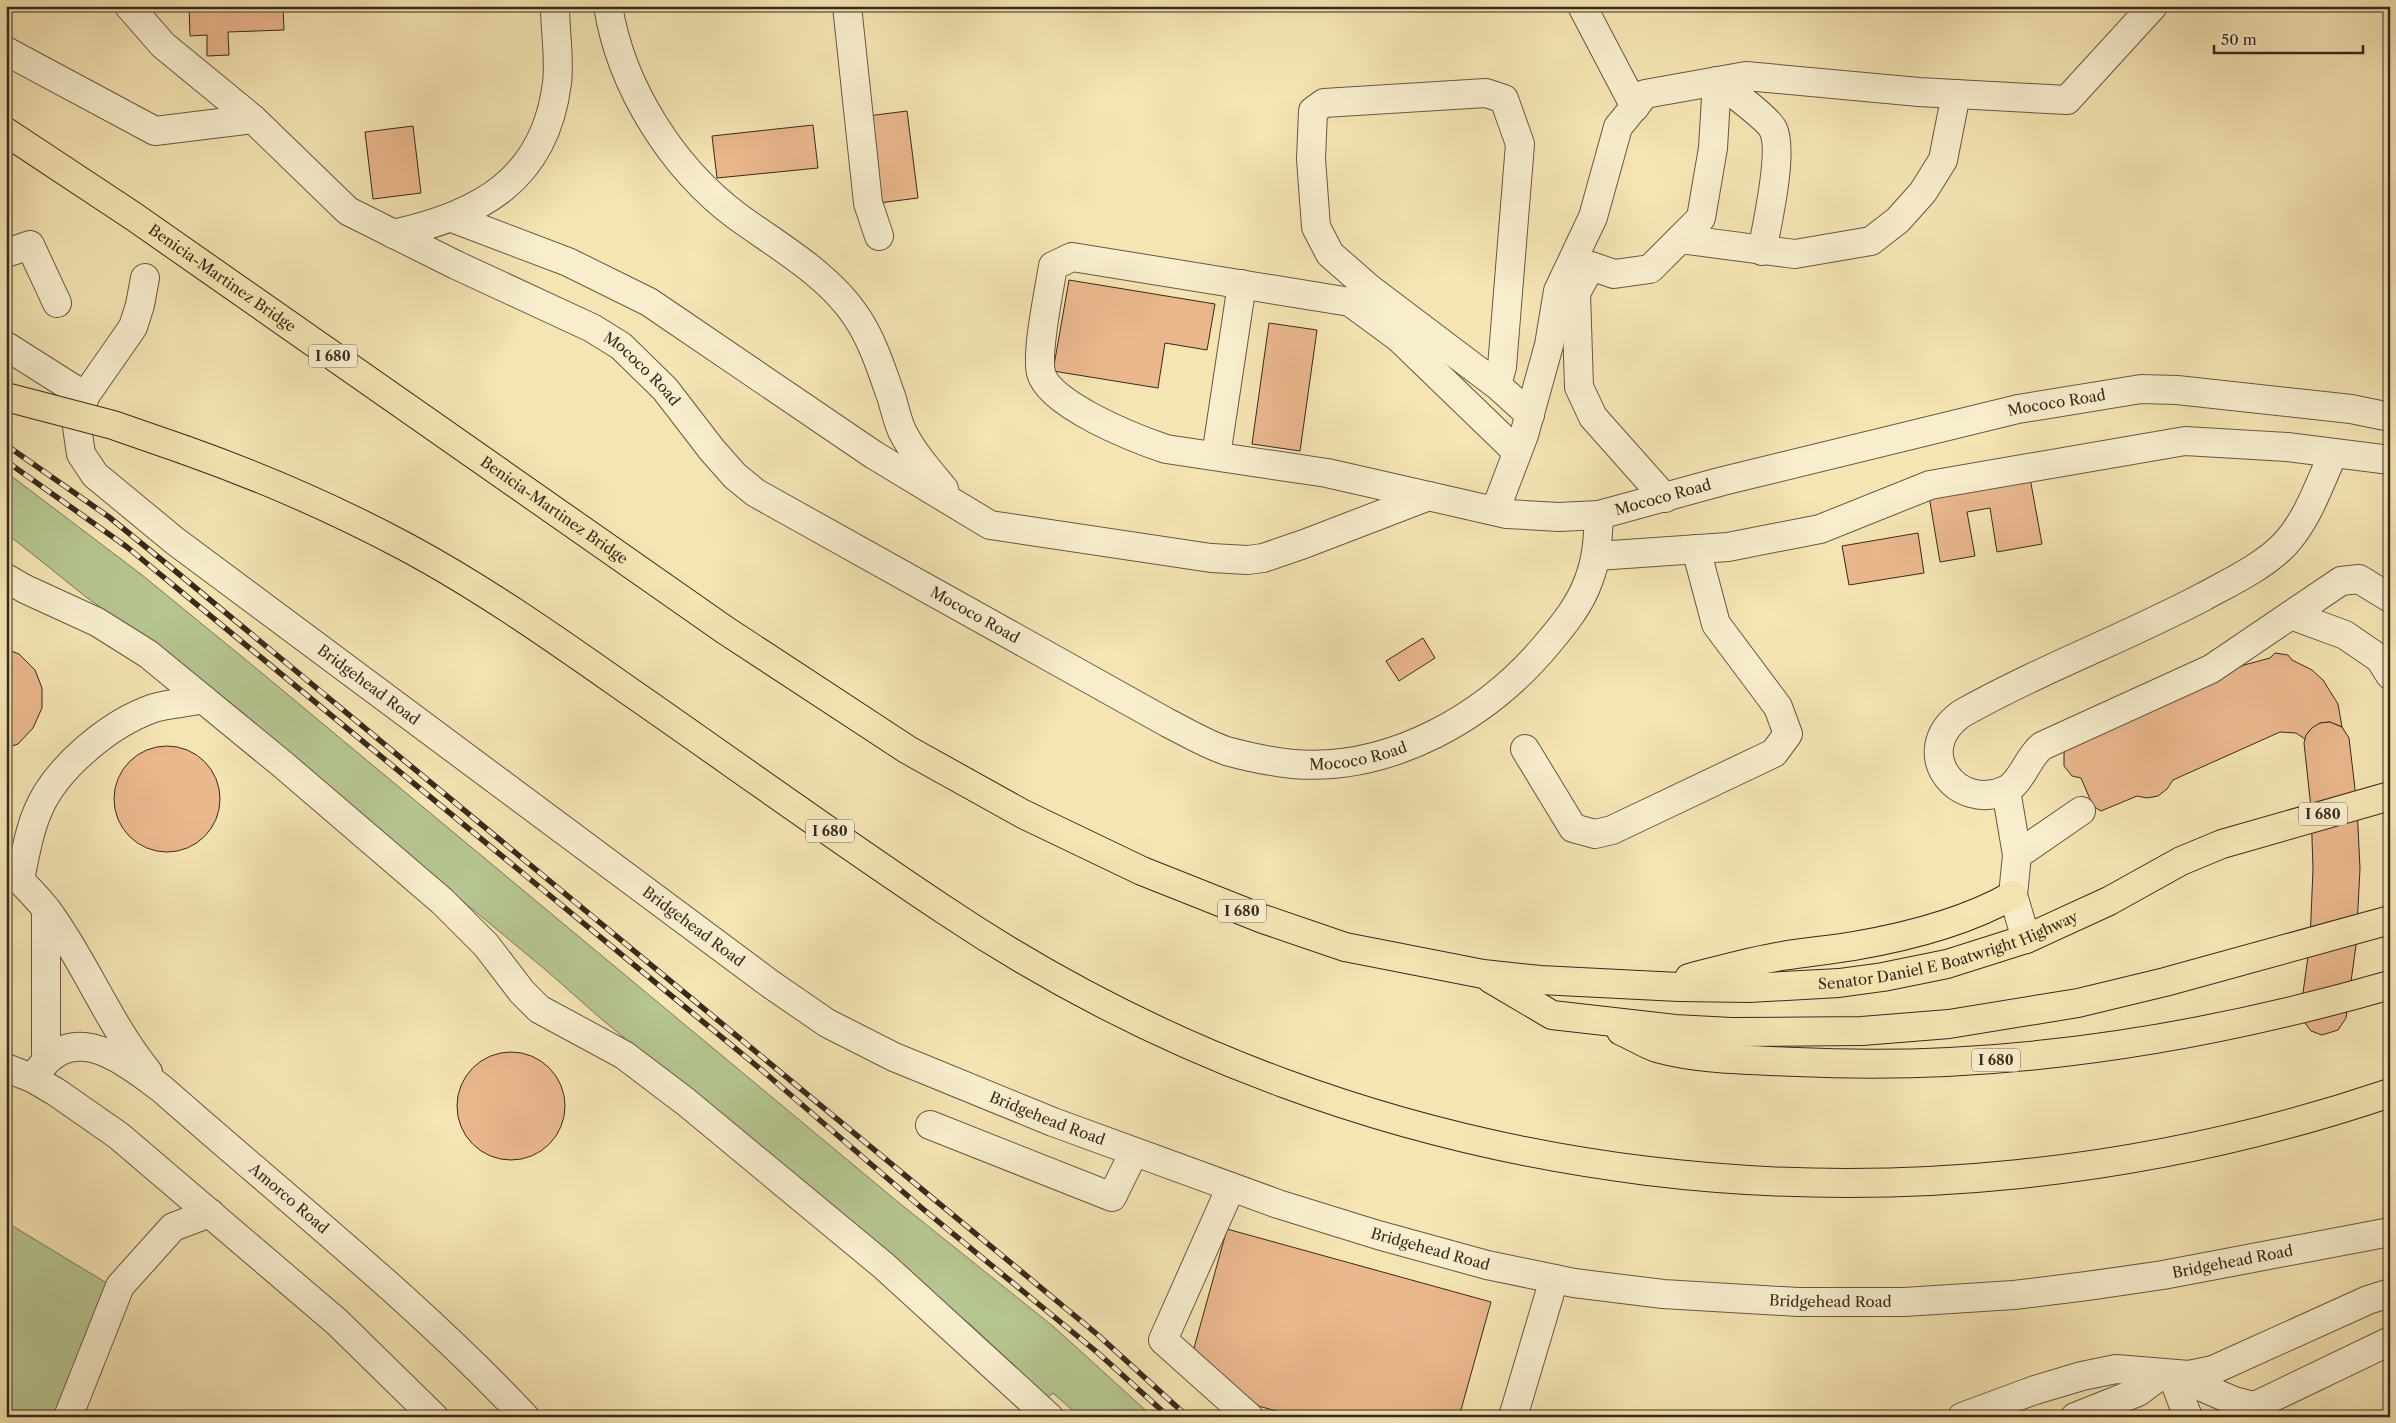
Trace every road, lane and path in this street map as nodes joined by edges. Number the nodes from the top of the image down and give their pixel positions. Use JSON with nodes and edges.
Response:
{"nodes":[{"id":1,"x":129,"y":6,"type":"edge"},
{"id":2,"x":555,"y":6,"type":"edge"},
{"id":3,"x":608,"y":6,"type":"edge"},
{"id":4,"x":846,"y":6,"type":"edge"},
{"id":5,"x":1582,"y":6,"type":"edge"},
{"id":6,"x":2153,"y":6,"type":"edge"},
{"id":7,"x":6,"y":51,"type":"edge"},
{"id":8,"x":1717,"y":81,"type":"junction"},
{"id":9,"x":1956,"y":94,"type":"junction"},
{"id":10,"x":1635,"y":107,"type":"junction"},
{"id":11,"x":254,"y":119,"type":"junction"},
{"id":12,"x":6,"y":132,"type":"edge"},
{"id":13,"x":452,"y":218,"type":"junction"},
{"id":14,"x":393,"y":234,"type":"junction"},
{"id":15,"x":879,"y":236,"type":"dead end"},
{"id":16,"x":1680,"y":239,"type":"junction"},
{"id":17,"x":1762,"y":251,"type":"junction"},
{"id":18,"x":6,"y":253,"type":"edge"},
{"id":19,"x":145,"y":278,"type":"dead end"},
{"id":20,"x":1242,"y":284,"type":"junction"},
{"id":21,"x":57,"y":303,"type":"dead end"},
{"id":22,"x":6,"y":346,"type":"edge"},
{"id":23,"x":1497,"y":385,"type":"junction"},
{"id":24,"x":85,"y":396,"type":"junction"},
{"id":25,"x":6,"y":397,"type":"edge"},
{"id":26,"x":1530,"y":415,"type":"junction"},
{"id":27,"x":2390,"y":417,"type":"edge"},
{"id":28,"x":1517,"y":452,"type":"junction"},
{"id":29,"x":2332,"y":454,"type":"junction"},
{"id":30,"x":1216,"y":456,"type":"junction"},
{"id":31,"x":2390,"y":460,"type":"edge"},
{"id":32,"x":1429,"y":496,"type":"junction"},
{"id":33,"x":1665,"y":498,"type":"junction"},
{"id":34,"x":962,"y":510,"type":"junction"},
{"id":35,"x":1495,"y":511,"type":"junction"},
{"id":36,"x":1599,"y":515,"type":"junction"},
{"id":37,"x":1696,"y":549,"type":"junction"},
{"id":38,"x":1597,"y":556,"type":"junction"},
{"id":39,"x":12,"y":584,"type":"edge"},
{"id":40,"x":2390,"y":598,"type":"edge"},
{"id":41,"x":2291,"y":615,"type":"junction"},
{"id":42,"x":2390,"y":675,"type":"edge"},
{"id":43,"x":203,"y":699,"type":"junction"},
{"id":44,"x":1525,"y":749,"type":"dead end"},
{"id":45,"x":2006,"y":790,"type":"junction"},
{"id":46,"x":2390,"y":796,"type":"edge"},
{"id":47,"x":2081,"y":811,"type":"dead end"},
{"id":48,"x":6,"y":847,"type":"edge"},
{"id":49,"x":2017,"y":855,"type":"junction"},
{"id":50,"x":16,"y":873,"type":"edge"},
{"id":51,"x":1181,"y":888,"type":"joint"},
{"id":52,"x":2014,"y":895,"type":"junction"},
{"id":53,"x":46,"y":909,"type":"junction"},
{"id":54,"x":2390,"y":920,"type":"edge"},
{"id":55,"x":2026,"y":939,"type":"junction"},
{"id":56,"x":1483,"y":974,"type":"junction"},
{"id":57,"x":2390,"y":985,"type":"edge"},
{"id":58,"x":1657,"y":986,"type":"junction"},
{"id":59,"x":1602,"y":1022,"type":"junction"},
{"id":60,"x":6,"y":1068,"type":"edge"},
{"id":61,"x":39,"y":1069,"type":"junction"},
{"id":62,"x":162,"y":1089,"type":"junction"},
{"id":63,"x":2390,"y":1093,"type":"edge"},
{"id":64,"x":930,"y":1125,"type":"dead end"},
{"id":65,"x":1134,"y":1152,"type":"junction"},
{"id":66,"x":1231,"y":1187,"type":"junction"},
{"id":67,"x":210,"y":1213,"type":"junction"},
{"id":68,"x":2390,"y":1232,"type":"edge"},
{"id":69,"x":1554,"y":1279,"type":"junction"},
{"id":70,"x":2390,"y":1294,"type":"edge"},
{"id":71,"x":2390,"y":1342,"type":"edge"},
{"id":72,"x":2167,"y":1375,"type":"junction"},
{"id":73,"x":2254,"y":1413,"type":"edge"},
{"id":74,"x":68,"y":1417,"type":"edge"},
{"id":75,"x":434,"y":1417,"type":"edge"},
{"id":76,"x":525,"y":1417,"type":"edge"},
{"id":77,"x":1049,"y":1417,"type":"edge"},
{"id":78,"x":1249,"y":1417,"type":"edge"},
{"id":79,"x":1513,"y":1417,"type":"edge"},
{"id":80,"x":1962,"y":1417,"type":"edge"},
{"id":81,"x":2075,"y":1417,"type":"edge"},
{"id":82,"x":2188,"y":1417,"type":"edge"}],
"edges":[{"from":1,"to":11,"type":"street","name":"Mococo Road"},
{"from":2,"to":13,"type":"street"},
{"from":3,"to":34,"type":"street"},
{"from":4,"to":15,"type":"street"},
{"from":5,"to":10,"type":"street"},
{"from":6,"to":9,"type":"street"},
{"from":7,"to":11,"type":"street"},
{"from":8,"to":9,"type":"street"},
{"from":8,"to":10,"type":"street"},
{"from":8,"to":16,"type":"street"},
{"from":8,"to":17,"type":"street"},
{"from":9,"to":17,"type":"street"},
{"from":10,"to":26,"type":"street"},
{"from":11,"to":14,"type":"street","name":"Mococo Road"},
{"from":12,"to":51,"type":"highway","name":"Benicia-Martinez Bridge","number":"I 680"},
{"from":13,"to":14,"type":"street"},
{"from":13,"to":34,"type":"street"},
{"from":14,"to":38,"type":"street","name":"Mococo Road"},
{"from":16,"to":17,"type":"street"},
{"from":16,"to":33,"type":"street"},
{"from":18,"to":21,"type":"street"},
{"from":19,"to":24,"type":"street","name":"Bridgehead Road"},
{"from":20,"to":28,"type":"street"},
{"from":20,"to":30,"type":"street"},
{"from":20,"to":30,"type":"street"},
{"from":22,"to":24,"type":"street"},
{"from":23,"to":23,"type":"street"},
{"from":23,"to":26,"type":"street"},
{"from":24,"to":65,"type":"street","name":"Bridgehead Road"},
{"from":25,"to":63,"type":"highway","number":"I 680","bridge":true},
{"from":26,"to":28,"type":"street"},
{"from":27,"to":33,"type":"street","name":"Mococo Road"},
{"from":28,"to":35,"type":"street"},
{"from":29,"to":31,"type":"street"},
{"from":29,"to":37,"type":"street"},
{"from":29,"to":45,"type":"street"},
{"from":30,"to":32,"type":"street"},
{"from":32,"to":34,"type":"street"},
{"from":32,"to":35,"type":"street"},
{"from":33,"to":36,"type":"street","name":"Mococo Road"},
{"from":35,"to":36,"type":"street"},
{"from":36,"to":38,"type":"street","name":"Mococo Road"},
{"from":37,"to":38,"type":"street"},
{"from":37,"to":44,"type":"street"},
{"from":39,"to":43,"type":"street"},
{"from":40,"to":41,"type":"street"},
{"from":41,"to":42,"type":"street"},
{"from":41,"to":45,"type":"street"},
{"from":43,"to":50,"type":"street"},
{"from":43,"to":77,"type":"street"},
{"from":45,"to":49,"type":"street"},
{"from":46,"to":55,"type":"highway","name":"Senator Daniel E Boatwright Highway","number":"I 680"},
{"from":47,"to":49,"type":"street"},
{"from":48,"to":50,"type":"street"},
{"from":49,"to":52,"type":"street"},
{"from":50,"to":53,"type":"street"},
{"from":51,"to":56,"type":"highway","name":"Senator Daniel E Boatwright Highway","number":"I 680"},
{"from":52,"to":55,"type":"street"},
{"from":52,"to":58,"type":"highway"},
{"from":53,"to":61,"type":"street"},
{"from":53,"to":62,"type":"street"},
{"from":54,"to":59,"type":"highway","name":"Senator Daniel E Boatwright Highway","number":"I 680"},
{"from":55,"to":58,"type":"highway","name":"Senator Daniel E Boatwright Highway","number":"I 680"},
{"from":56,"to":58,"type":"highway","name":"Senator Daniel E Boatwright Highway","number":"I 680"},
{"from":56,"to":59,"type":"highway","name":"Senator Daniel E Boatwright Highway","number":"I 680"},
{"from":57,"to":59,"type":"highway","name":"Senator Daniel E Boatwright Highway","number":"I 680"},
{"from":60,"to":61,"type":"street"},
{"from":61,"to":62,"type":"street","name":"Amorco Road"},
{"from":61,"to":67,"type":"street"},
{"from":62,"to":76,"type":"street","name":"Amorco Road"},
{"from":64,"to":65,"type":"street"},
{"from":65,"to":66,"type":"street","name":"Bridgehead Road"},
{"from":66,"to":69,"type":"street","name":"Bridgehead Road"},
{"from":66,"to":78,"type":"street"},
{"from":67,"to":74,"type":"street"},
{"from":67,"to":75,"type":"street"},
{"from":68,"to":69,"type":"street","name":"Bridgehead Road"},
{"from":69,"to":79,"type":"street"},
{"from":70,"to":72,"type":"street"},
{"from":71,"to":73,"type":"street"},
{"from":72,"to":73,"type":"street"},
{"from":72,"to":80,"type":"street"},
{"from":72,"to":81,"type":"street"},
{"from":72,"to":82,"type":"street"}]}
